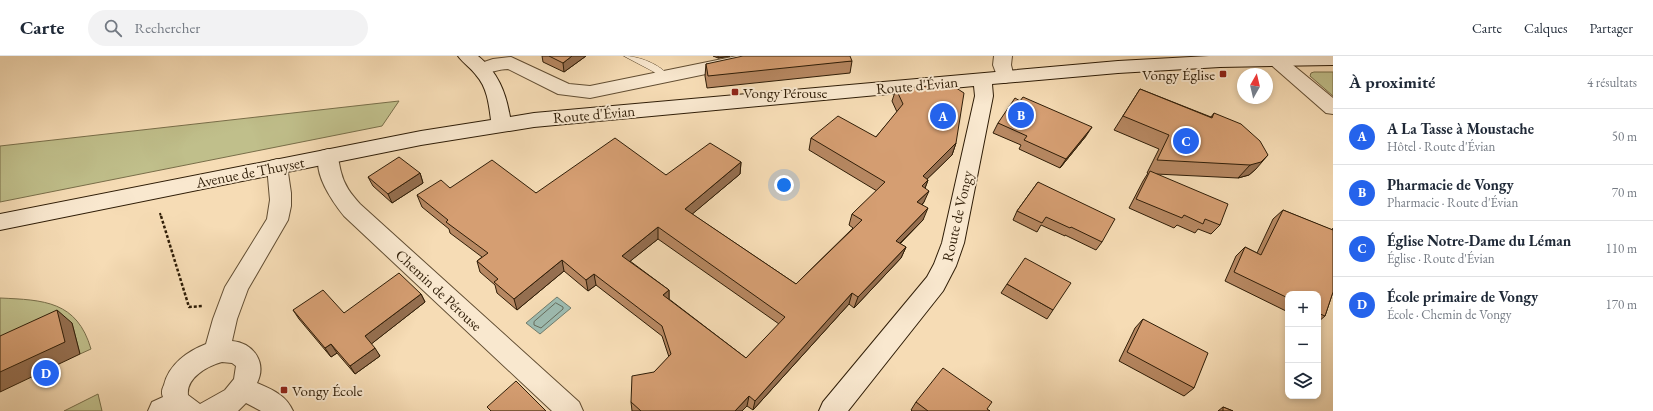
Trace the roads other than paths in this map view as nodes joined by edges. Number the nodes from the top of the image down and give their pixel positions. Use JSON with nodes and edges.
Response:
{"nodes":[{"id":1,"x":467,"y":56,"type":"edge"},
{"id":2,"x":628,"y":56,"type":"edge"},
{"id":3,"x":764,"y":56,"type":"edge"},
{"id":4,"x":1003,"y":56,"type":"edge"},
{"id":5,"x":1330,"y":56,"type":"edge"},
{"id":6,"x":1275,"y":59,"type":"junction"},
{"id":7,"x":1333,"y":59,"type":"edge"},
{"id":8,"x":481,"y":69,"type":"junction"},
{"id":9,"x":665,"y":77,"type":"junction"},
{"id":10,"x":1005,"y":77,"type":"junction"},
{"id":11,"x":981,"y":80,"type":"junction"},
{"id":12,"x":1333,"y":108,"type":"edge"},
{"id":13,"x":501,"y":124,"type":"junction"},
{"id":14,"x":328,"y":156,"type":"junction"},
{"id":15,"x":277,"y":166,"type":"junction"},
{"id":16,"x":0,"y":222,"type":"edge"},
{"id":17,"x":217,"y":351,"type":"junction"},
{"id":18,"x":242,"y":389,"type":"junction"},
{"id":19,"x":176,"y":408,"type":"edge"},
{"id":20,"x":210,"y":411,"type":"edge"},
{"id":21,"x":280,"y":411,"type":"edge"},
{"id":22,"x":570,"y":411,"type":"edge"},
{"id":23,"x":832,"y":411,"type":"edge"}],
"edges":[{"from":1,"to":8,"type":"street"},
{"from":2,"to":9,"type":"lane"},
{"from":3,"to":9,"type":"street"},
{"from":4,"to":10,"type":"street"},
{"from":5,"to":7,"type":"street"},
{"from":6,"to":7,"type":"street","name":"Route d'Évian"},
{"from":6,"to":10,"type":"street","name":"Route d'Évian"},
{"from":6,"to":12,"type":"street"},
{"from":8,"to":9,"type":"street"},
{"from":8,"to":13,"type":"street"},
{"from":10,"to":11,"type":"street","name":"Route d'Évian"},
{"from":11,"to":13,"type":"street","name":"Route d'Évian"},
{"from":11,"to":23,"type":"street","name":"Route de Vongy"},
{"from":13,"to":14,"type":"street","name":"Avenue de Thuyset"},
{"from":14,"to":15,"type":"street","name":"Avenue de Thuyset"},
{"from":14,"to":22,"type":"street","name":"Chemin de Pérouse"},
{"from":15,"to":16,"type":"street","name":"Avenue de Thuyset"},
{"from":15,"to":17,"type":"street"},
{"from":17,"to":18,"type":"street"},
{"from":17,"to":19,"type":"street"},
{"from":18,"to":20,"type":"street"},
{"from":18,"to":21,"type":"street"}]}
